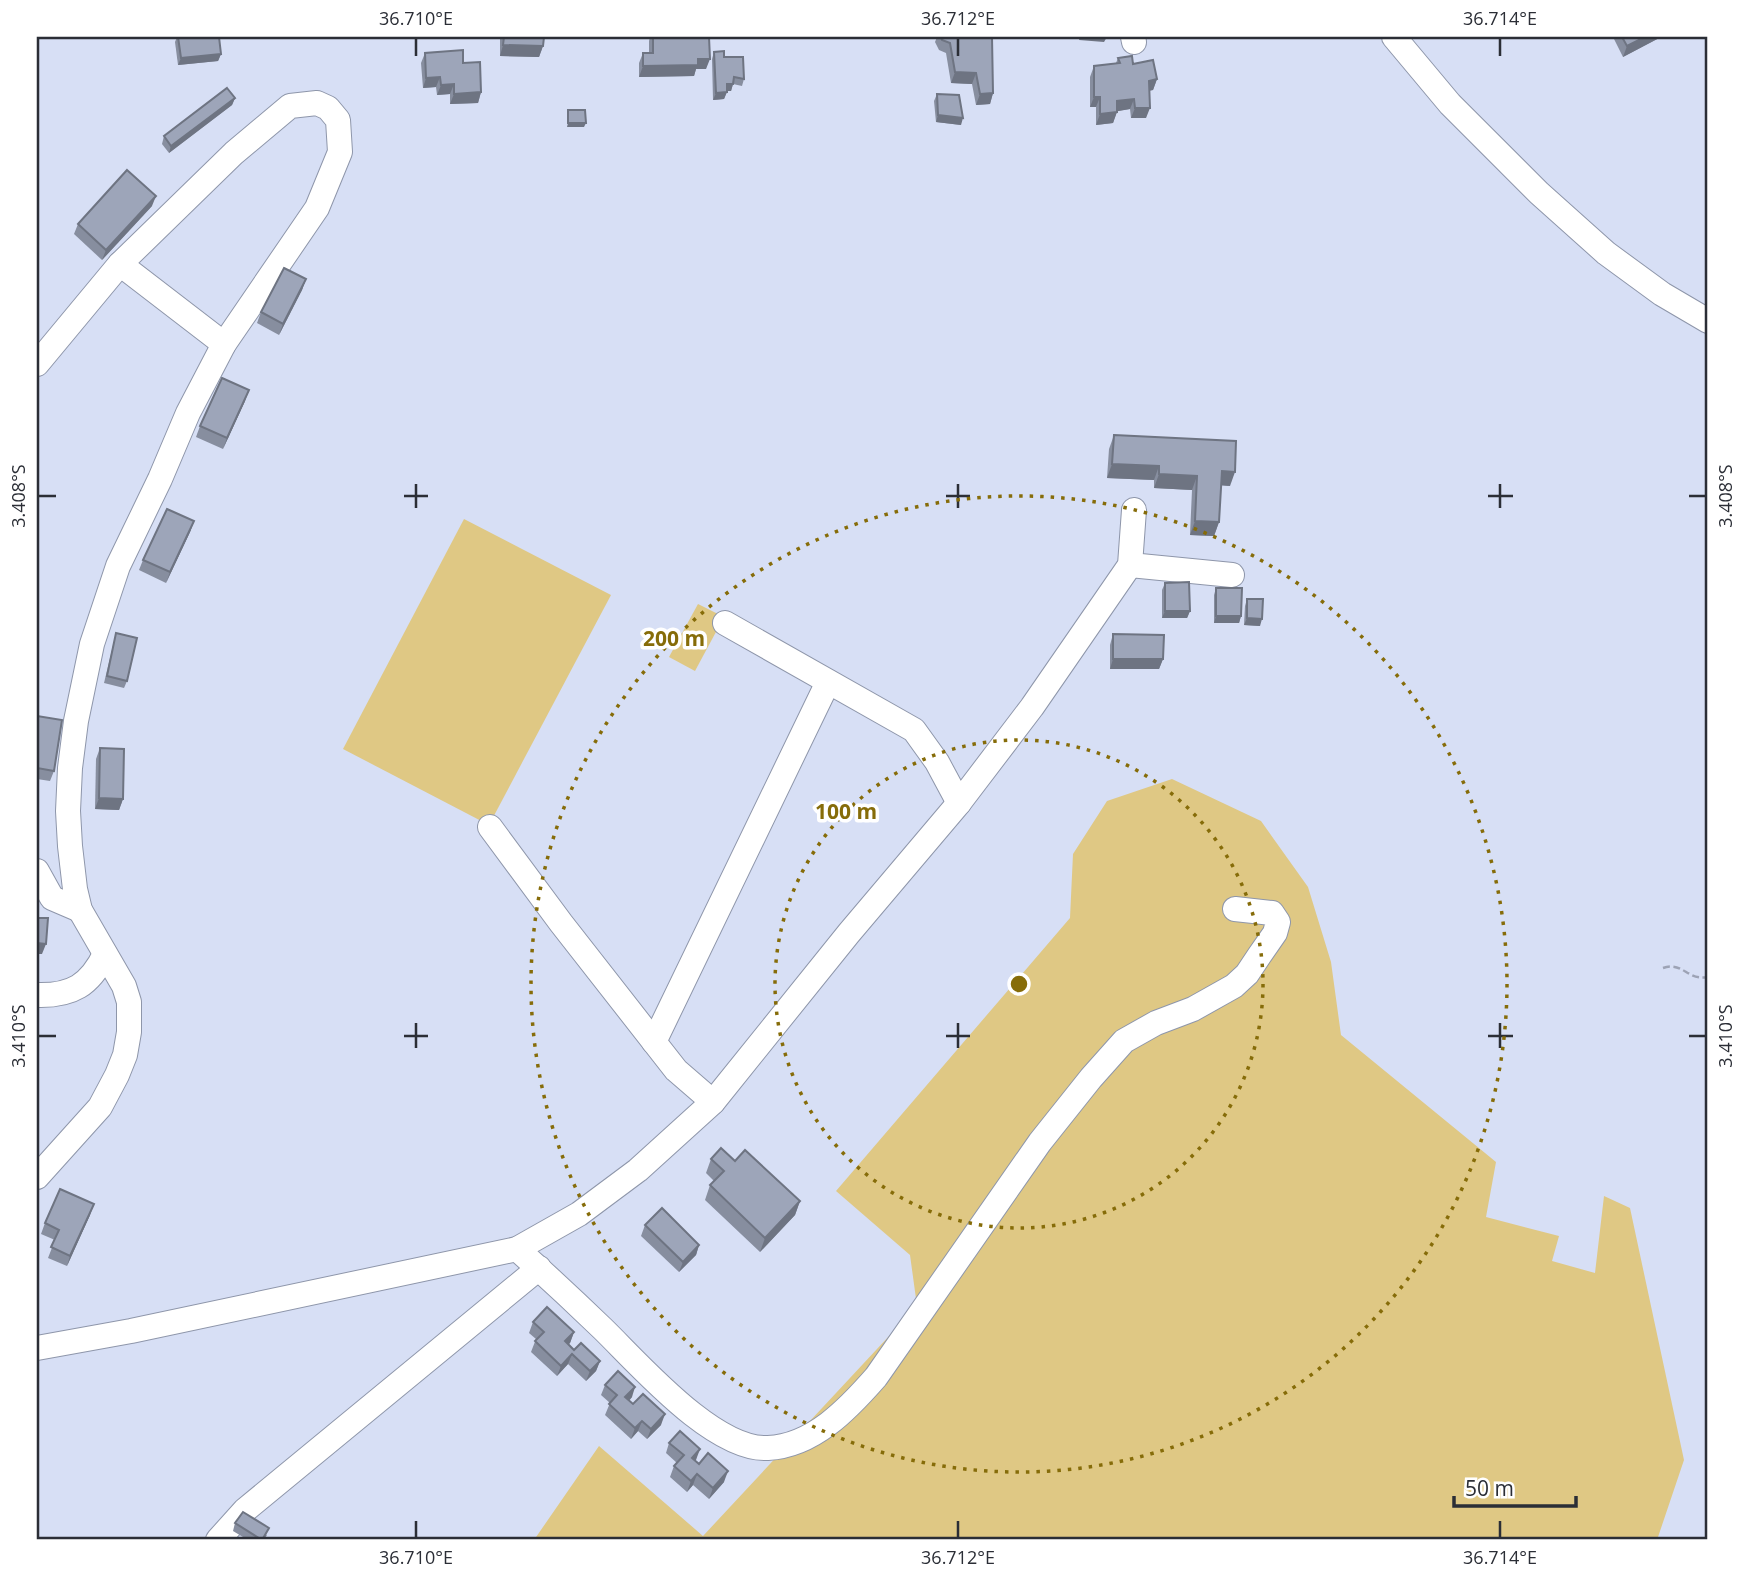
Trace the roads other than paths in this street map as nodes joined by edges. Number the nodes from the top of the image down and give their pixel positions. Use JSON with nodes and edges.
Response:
{"nodes":[{"id":1,"x":1394,"y":37,"type":"edge"},
{"id":2,"x":120,"y":264,"type":"junction"},
{"id":3,"x":1708,"y":321,"type":"edge"},
{"id":4,"x":224,"y":344,"type":"junction"},
{"id":5,"x":37,"y":364,"type":"edge"},
{"id":6,"x":1134,"y":510,"type":"dead end"},
{"id":7,"x":1130,"y":565,"type":"junction"},
{"id":8,"x":1232,"y":575,"type":"dead end"},
{"id":9,"x":725,"y":623,"type":"dead end"},
{"id":10,"x":828,"y":682,"type":"junction"},
{"id":11,"x":959,"y":803,"type":"junction"},
{"id":12,"x":489,"y":827,"type":"dead end"},
{"id":13,"x":37,"y":872,"type":"edge"},
{"id":14,"x":1235,"y":909,"type":"dead end"},
{"id":15,"x":80,"y":910,"type":"junction"},
{"id":16,"x":105,"y":954,"type":"junction"},
{"id":17,"x":37,"y":995,"type":"edge"},
{"id":18,"x":654,"y":1042,"type":"junction"},
{"id":19,"x":713,"y":1102,"type":"junction"},
{"id":20,"x":37,"y":1177,"type":"edge"},
{"id":21,"x":517,"y":1250,"type":"junction"},
{"id":22,"x":539,"y":1268,"type":"junction"},
{"id":23,"x":37,"y":1348,"type":"edge"},
{"id":24,"x":218,"y":1540,"type":"edge"}],
"edges":[{"from":1,"to":3,"type":"street"},
{"from":2,"to":4,"type":"street"},
{"from":2,"to":4,"type":"street"},
{"from":2,"to":5,"type":"street"},
{"from":4,"to":15,"type":"street"},
{"from":6,"to":7,"type":"street"},
{"from":7,"to":8,"type":"street"},
{"from":7,"to":11,"type":"street"},
{"from":9,"to":10,"type":"street"},
{"from":10,"to":11,"type":"street"},
{"from":10,"to":18,"type":"street"},
{"from":11,"to":19,"type":"street"},
{"from":12,"to":18,"type":"street"},
{"from":13,"to":15,"type":"street"},
{"from":14,"to":22,"type":"street"},
{"from":15,"to":16,"type":"street"},
{"from":16,"to":17,"type":"street"},
{"from":16,"to":20,"type":"street"},
{"from":18,"to":19,"type":"street"},
{"from":19,"to":21,"type":"street"},
{"from":21,"to":22,"type":"street"},
{"from":21,"to":23,"type":"street"},
{"from":22,"to":24,"type":"street"}]}
